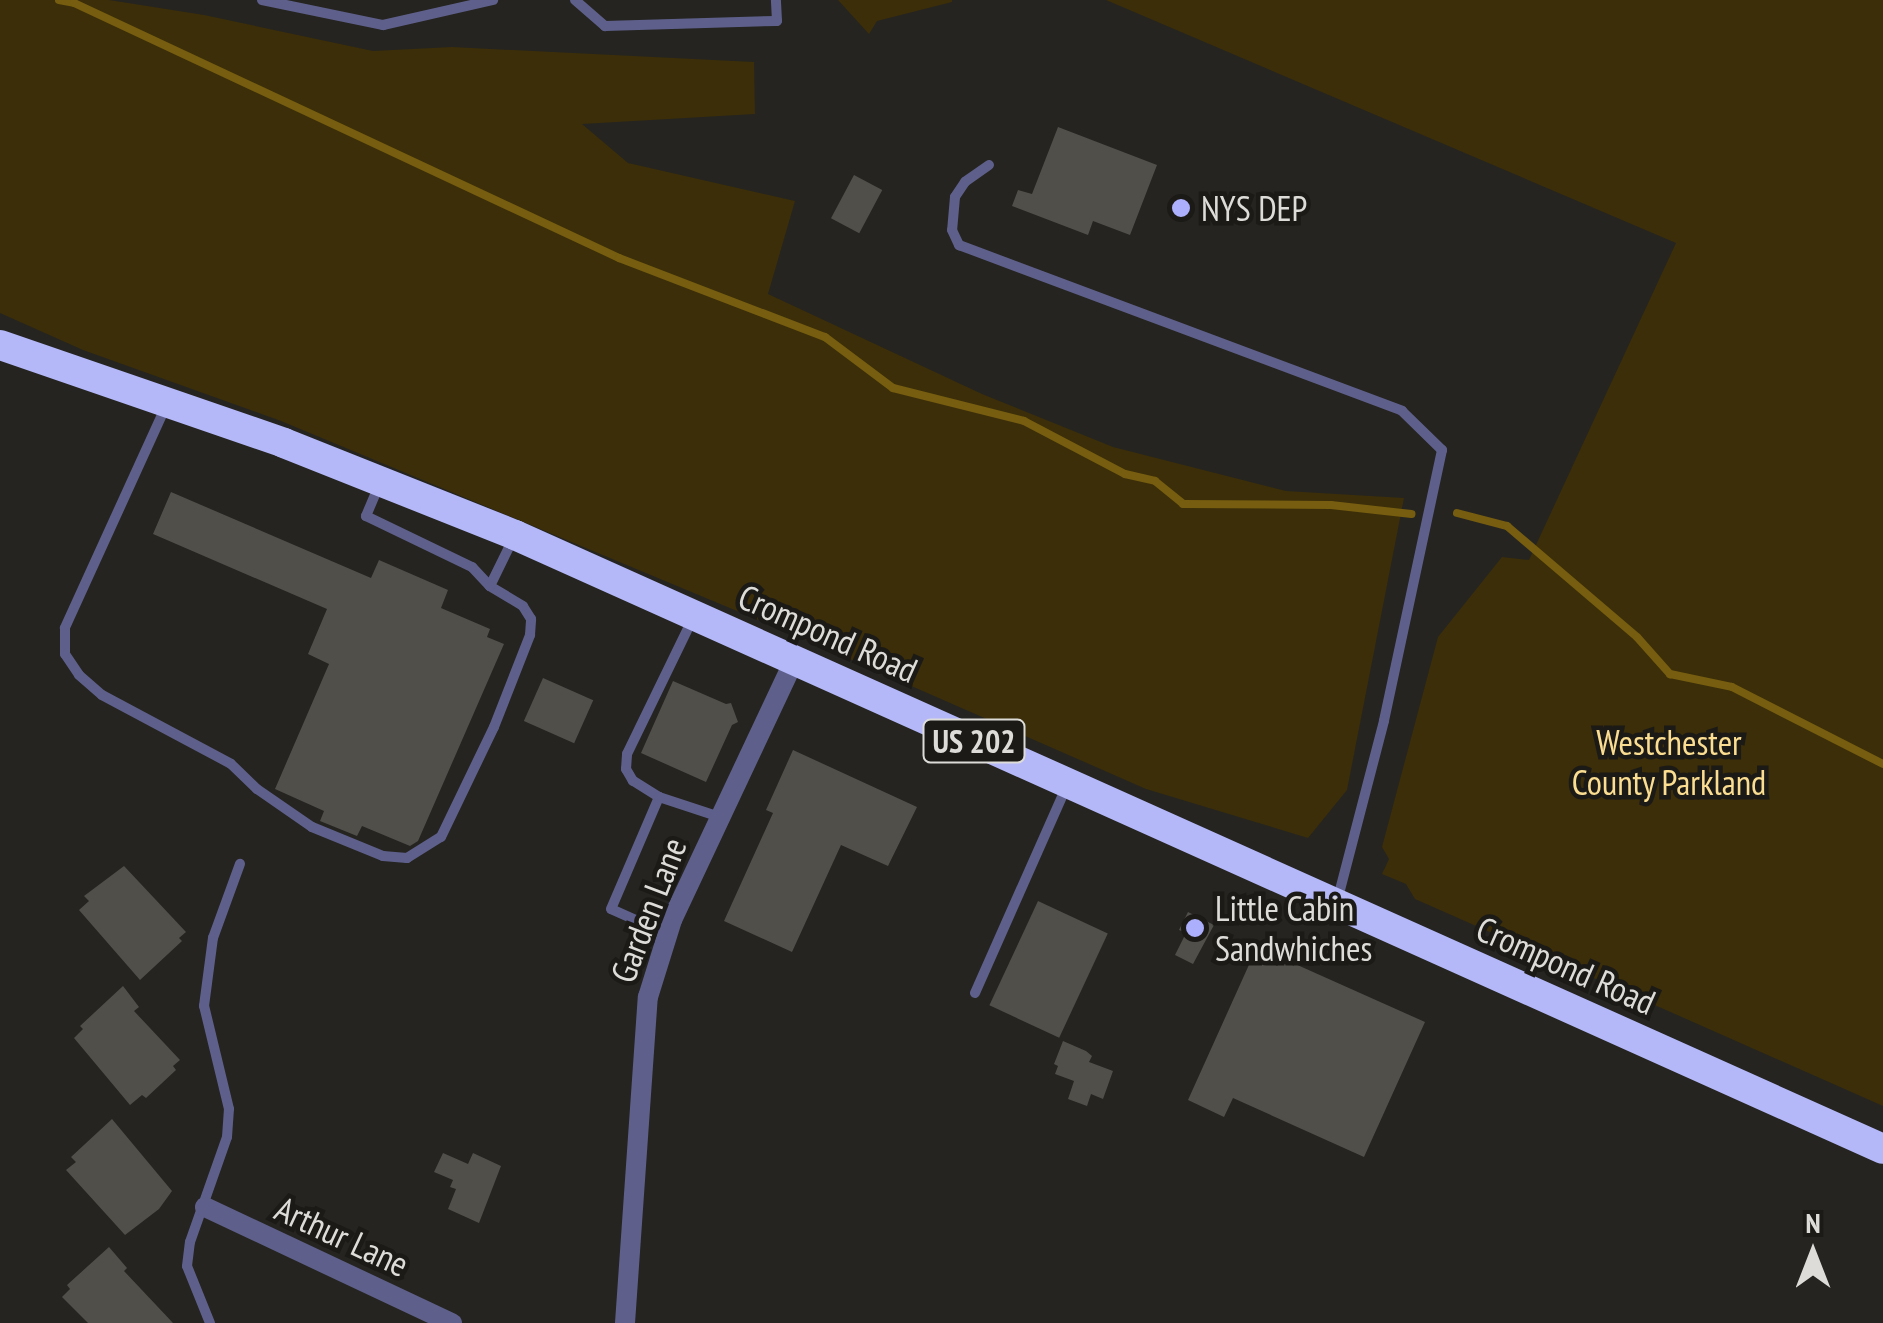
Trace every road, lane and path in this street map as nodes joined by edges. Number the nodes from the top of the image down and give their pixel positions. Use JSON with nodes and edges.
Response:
{"nodes":[{"id":1,"x":262,"y":0,"type":"edge"},
{"id":2,"x":493,"y":0,"type":"edge"},
{"id":3,"x":575,"y":0,"type":"edge"},
{"id":4,"x":776,"y":0,"type":"edge"},
{"id":5,"x":989,"y":165,"type":"dead end"},
{"id":6,"x":0,"y":345,"type":"edge"},
{"id":7,"x":168,"y":401,"type":"junction"},
{"id":8,"x":382,"y":480,"type":"junction"},
{"id":9,"x":515,"y":535,"type":"junction"},
{"id":10,"x":490,"y":586,"type":"junction"},
{"id":11,"x":694,"y":614,"type":"junction"},
{"id":12,"x":795,"y":658,"type":"junction"},
{"id":13,"x":1067,"y":784,"type":"junction"},
{"id":14,"x":659,"y":797,"type":"junction"},
{"id":15,"x":720,"y":818,"type":"junction"},
{"id":16,"x":240,"y":864,"type":"dead end"},
{"id":17,"x":1336,"y":902,"type":"junction"},
{"id":18,"x":666,"y":934,"type":"junction"},
{"id":19,"x":975,"y":993,"type":"dead end"},
{"id":20,"x":1883,"y":1149,"type":"edge"},
{"id":21,"x":206,"y":1207,"type":"junction"},
{"id":22,"x":210,"y":1323,"type":"edge"},
{"id":23,"x":452,"y":1323,"type":"edge"},
{"id":24,"x":625,"y":1323,"type":"edge"}],
"edges":[{"from":1,"to":2,"type":"lane"},
{"from":3,"to":4,"type":"lane"},
{"from":5,"to":17,"type":"lane"},
{"from":6,"to":7,"type":"highway","name":"Crompond Road","number":"US 202"},
{"from":7,"to":8,"type":"highway","name":"Crompond Road","number":"US 202"},
{"from":7,"to":10,"type":"lane"},
{"from":8,"to":9,"type":"highway","name":"Crompond Road","number":"US 202"},
{"from":8,"to":10,"type":"lane"},
{"from":9,"to":10,"type":"lane"},
{"from":9,"to":11,"type":"highway","name":"Crompond Road","number":"US 202"},
{"from":11,"to":12,"type":"highway","name":"Crompond Road","number":"US 202"},
{"from":11,"to":14,"type":"lane"},
{"from":12,"to":13,"type":"highway","name":"Crompond Road","number":"US 202"},
{"from":12,"to":15,"type":"street","name":"Garden Lane"},
{"from":13,"to":17,"type":"highway","name":"Crompond Road","number":"US 202"},
{"from":13,"to":19,"type":"lane"},
{"from":14,"to":15,"type":"lane"},
{"from":14,"to":18,"type":"lane"},
{"from":15,"to":18,"type":"street","name":"Garden Lane"},
{"from":16,"to":21,"type":"lane"},
{"from":17,"to":20,"type":"highway","name":"Crompond Road","number":"US 202"},
{"from":18,"to":24,"type":"street","name":"Garden Lane"},
{"from":21,"to":22,"type":"lane"},
{"from":21,"to":23,"type":"street","name":"Arthur Lane"}]}
